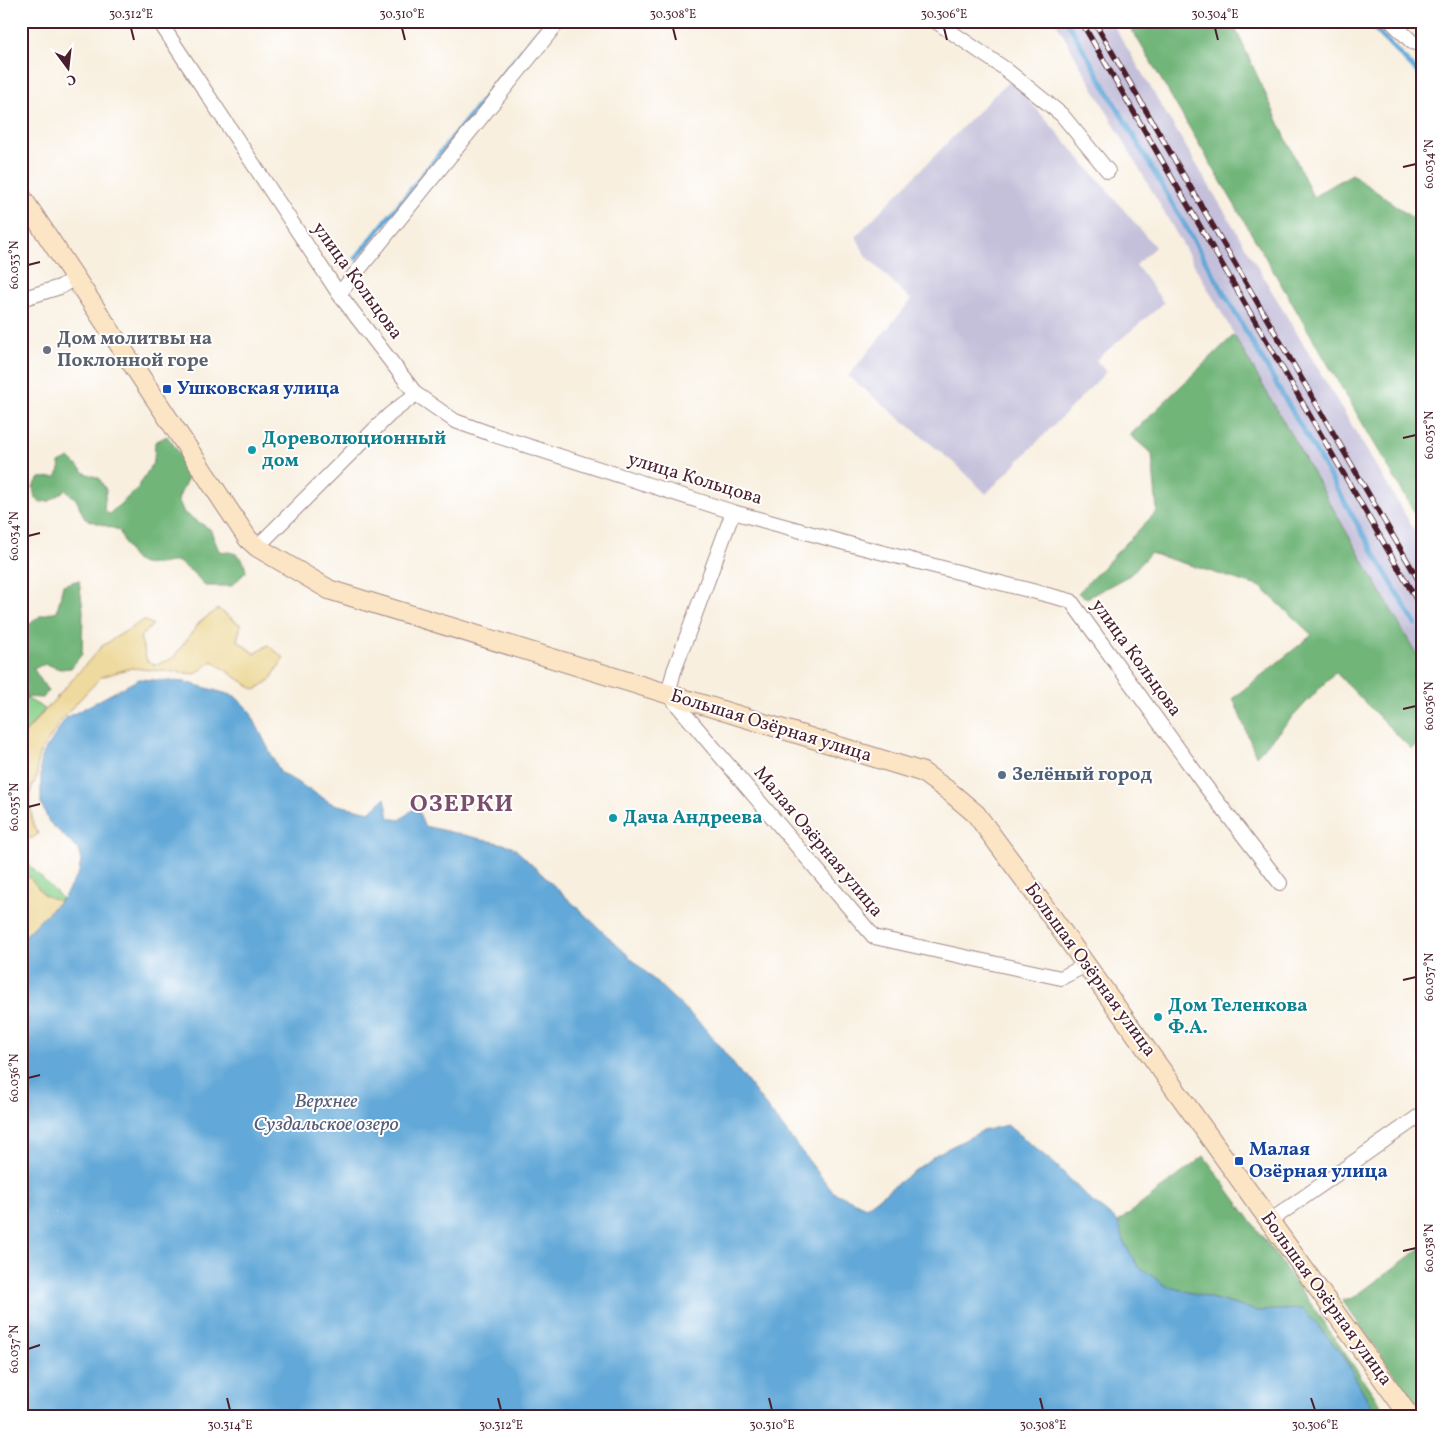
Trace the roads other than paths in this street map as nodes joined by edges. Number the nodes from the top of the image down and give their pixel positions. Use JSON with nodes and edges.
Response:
{"nodes":[{"id":1,"x":159,"y":21,"type":"edge"},
{"id":2,"x":559,"y":21,"type":"edge"},
{"id":3,"x":935,"y":21,"type":"edge"},
{"id":4,"x":1391,"y":21,"type":"edge"},
{"id":5,"x":1422,"y":45,"type":"edge"},
{"id":6,"x":1108,"y":171,"type":"dead end"},
{"id":7,"x":21,"y":196,"type":"edge"},
{"id":8,"x":76,"y":277,"type":"junction"},
{"id":9,"x":339,"y":294,"type":"junction"},
{"id":10,"x":21,"y":299,"type":"edge"},
{"id":11,"x":416,"y":394,"type":"junction"},
{"id":12,"x":733,"y":512,"type":"junction"},
{"id":13,"x":257,"y":548,"type":"junction"},
{"id":14,"x":668,"y":694,"type":"junction"},
{"id":15,"x":1280,"y":883,"type":"dead end"},
{"id":16,"x":1086,"y":965,"type":"junction"},
{"id":17,"x":1422,"y":1114,"type":"edge"},
{"id":18,"x":1270,"y":1221,"type":"junction"},
{"id":19,"x":1410,"y":1417,"type":"edge"}],
"edges":[{"from":1,"to":9,"type":"street","name":"улица Кольцова"},
{"from":2,"to":9,"type":"street"},
{"from":3,"to":6,"type":"street"},
{"from":4,"to":5,"type":"street"},
{"from":7,"to":8,"type":"street","name":"Большая Озёрная улица"},
{"from":8,"to":10,"type":"street"},
{"from":8,"to":13,"type":"street","name":"Большая Озёрная улица"},
{"from":9,"to":11,"type":"street","name":"улица Кольцова"},
{"from":11,"to":12,"type":"street","name":"улица Кольцова"},
{"from":11,"to":13,"type":"street"},
{"from":12,"to":14,"type":"street"},
{"from":12,"to":15,"type":"street","name":"улица Кольцова"},
{"from":13,"to":14,"type":"street","name":"Большая Озёрная улица"},
{"from":14,"to":16,"type":"street","name":"Большая Озёрная улица"},
{"from":14,"to":16,"type":"street","name":"Малая Озёрная улица"},
{"from":16,"to":18,"type":"street","name":"Большая Озёрная улица"},
{"from":17,"to":18,"type":"street"},
{"from":18,"to":19,"type":"street","name":"Большая Озёрная улица"}]}
